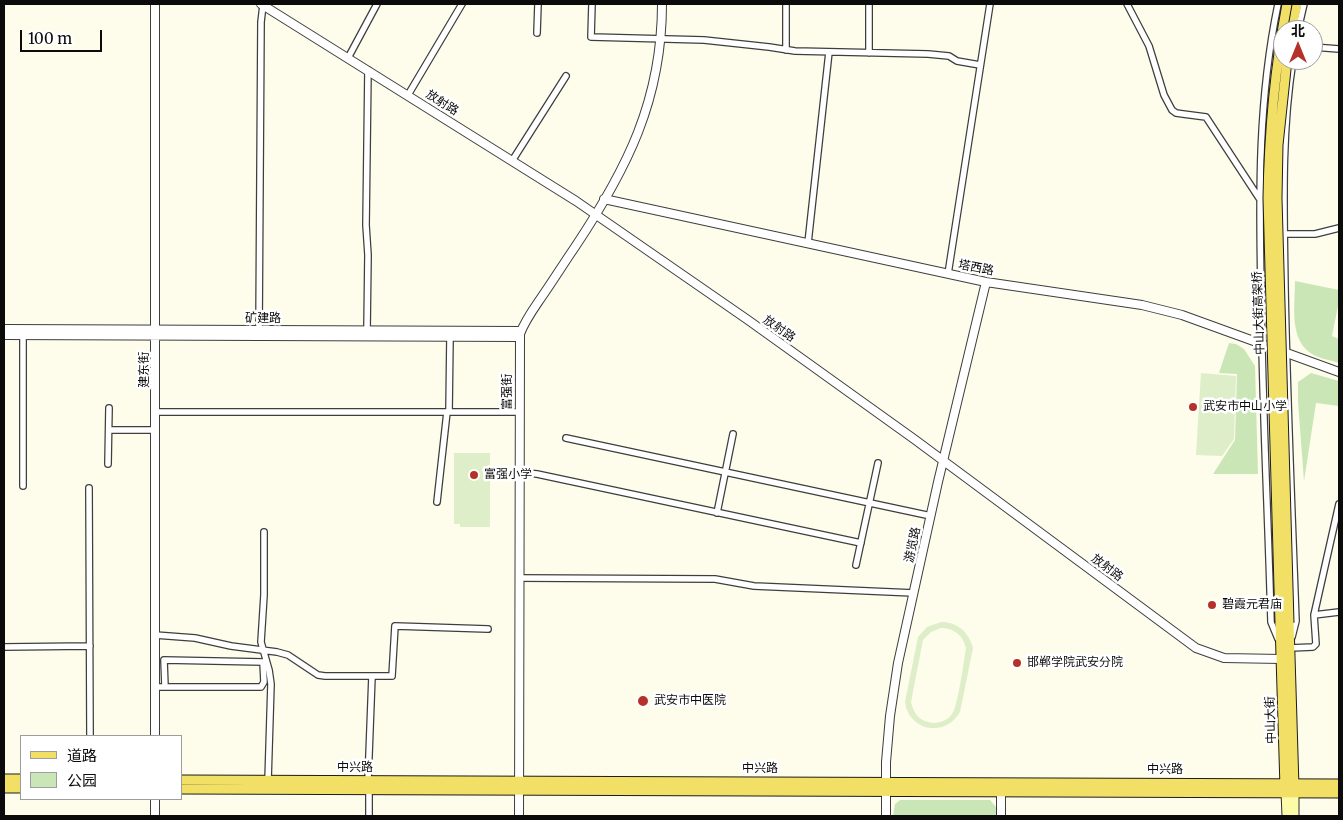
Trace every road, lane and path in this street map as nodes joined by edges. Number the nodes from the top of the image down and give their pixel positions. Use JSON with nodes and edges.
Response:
{"nodes":[{"id":1,"x":155,"y":4,"type":"edge"},
{"id":2,"x":262,"y":4,"type":"edge"},
{"id":3,"x":377,"y":4,"type":"edge"},
{"id":4,"x":462,"y":4,"type":"edge"},
{"id":5,"x":538,"y":4,"type":"edge"},
{"id":6,"x":592,"y":4,"type":"edge"},
{"id":7,"x":662,"y":4,"type":"edge"},
{"id":8,"x":786,"y":4,"type":"edge"},
{"id":9,"x":869,"y":4,"type":"edge"},
{"id":10,"x":990,"y":4,"type":"edge"},
{"id":11,"x":1127,"y":4,"type":"edge"},
{"id":12,"x":1278,"y":4,"type":"edge"},
{"id":13,"x":1287,"y":4,"type":"edge"},
{"id":14,"x":1296,"y":4,"type":"edge"},
{"id":15,"x":1304,"y":4,"type":"edge"},
{"id":16,"x":1294,"y":20,"type":"edge"},
{"id":17,"x":1300,"y":20,"type":"edge"},
{"id":18,"x":537,"y":33,"type":"dead end"},
{"id":19,"x":661,"y":38,"type":"junction"},
{"id":20,"x":1323,"y":48,"type":"edge"},
{"id":21,"x":1339,"y":49,"type":"edge"},
{"id":22,"x":786,"y":50,"type":"junction"},
{"id":23,"x":829,"y":52,"type":"junction"},
{"id":24,"x":868,"y":53,"type":"junction"},
{"id":25,"x":348,"y":58,"type":"junction"},
{"id":26,"x":980,"y":64,"type":"junction"},
{"id":27,"x":368,"y":70,"type":"junction"},
{"id":28,"x":1286,"y":70,"type":"edge"},
{"id":29,"x":1292,"y":70,"type":"edge"},
{"id":30,"x":566,"y":76,"type":"dead end"},
{"id":31,"x":408,"y":95,"type":"junction"},
{"id":32,"x":512,"y":161,"type":"junction"},
{"id":33,"x":604,"y":199,"type":"junction"},
{"id":34,"x":1260,"y":201,"type":"junction"},
{"id":35,"x":596,"y":215,"type":"junction"},
{"id":36,"x":1339,"y":228,"type":"edge"},
{"id":37,"x":1284,"y":234,"type":"junction"},
{"id":38,"x":808,"y":243,"type":"junction"},
{"id":39,"x":948,"y":274,"type":"junction"},
{"id":40,"x":986,"y":282,"type":"junction"},
{"id":41,"x":4,"y":329,"type":"edge"},
{"id":42,"x":259,"y":330,"type":"junction"},
{"id":43,"x":367,"y":330,"type":"junction"},
{"id":44,"x":156,"y":333,"type":"junction"},
{"id":45,"x":521,"y":334,"type":"junction"},
{"id":46,"x":4,"y":335,"type":"edge"},
{"id":47,"x":23,"y":336,"type":"junction"},
{"id":48,"x":450,"y":337,"type":"junction"},
{"id":49,"x":1262,"y":344,"type":"junction"},
{"id":50,"x":1287,"y":353,"type":"junction"},
{"id":51,"x":1339,"y":372,"type":"edge"},
{"id":52,"x":109,"y":408,"type":"dead end"},
{"id":53,"x":156,"y":412,"type":"junction"},
{"id":54,"x":448,"y":412,"type":"junction"},
{"id":55,"x":519,"y":412,"type":"junction"},
{"id":56,"x":109,"y":430,"type":"junction"},
{"id":57,"x":156,"y":430,"type":"junction"},
{"id":58,"x":733,"y":434,"type":"dead end"},
{"id":59,"x":566,"y":438,"type":"dead end"},
{"id":60,"x":943,"y":461,"type":"junction"},
{"id":61,"x":878,"y":463,"type":"dead end"},
{"id":62,"x":108,"y":464,"type":"dead end"},
{"id":63,"x":519,"y":472,"type":"junction"},
{"id":64,"x":725,"y":472,"type":"junction"},
{"id":65,"x":23,"y":486,"type":"dead end"},
{"id":66,"x":89,"y":488,"type":"dead end"},
{"id":67,"x":437,"y":502,"type":"dead end"},
{"id":68,"x":869,"y":504,"type":"junction"},
{"id":69,"x":1339,"y":504,"type":"edge"},
{"id":70,"x":717,"y":513,"type":"junction"},
{"id":71,"x":931,"y":516,"type":"junction"},
{"id":72,"x":264,"y":532,"type":"dead end"},
{"id":73,"x":861,"y":543,"type":"junction"},
{"id":74,"x":856,"y":565,"type":"dead end"},
{"id":75,"x":519,"y":578,"type":"junction"},
{"id":76,"x":914,"y":593,"type":"junction"},
{"id":77,"x":1339,"y":612,"type":"edge"},
{"id":78,"x":1314,"y":616,"type":"junction"},
{"id":79,"x":1285,"y":623,"type":"junction"},
{"id":80,"x":488,"y":629,"type":"dead end"},
{"id":81,"x":155,"y":634,"type":"junction"},
{"id":82,"x":90,"y":646,"type":"junction"},
{"id":83,"x":1287,"y":646,"type":"junction"},
{"id":84,"x":4,"y":647,"type":"edge"},
{"id":85,"x":263,"y":650,"type":"junction"},
{"id":86,"x":1281,"y":659,"type":"junction"},
{"id":87,"x":372,"y":676,"type":"junction"},
{"id":88,"x":155,"y":687,"type":"junction"},
{"id":89,"x":164,"y":687,"type":"junction"},
{"id":90,"x":90,"y":735,"type":"edge"},
{"id":91,"x":155,"y":735,"type":"edge"},
{"id":92,"x":4,"y":779,"type":"edge"},
{"id":93,"x":20,"y":779,"type":"edge"},
{"id":94,"x":182,"y":780,"type":"edge"},
{"id":95,"x":268,"y":781,"type":"junction"},
{"id":96,"x":1339,"y":784,"type":"edge"},
{"id":97,"x":368,"y":785,"type":"junction"},
{"id":98,"x":519,"y":786,"type":"junction"},
{"id":99,"x":886,"y":786,"type":"junction"},
{"id":100,"x":4,"y":788,"type":"edge"},
{"id":101,"x":20,"y":788,"type":"edge"},
{"id":102,"x":1290,"y":788,"type":"junction"},
{"id":103,"x":182,"y":789,"type":"edge"},
{"id":104,"x":1001,"y":791,"type":"junction"},
{"id":105,"x":1339,"y":793,"type":"edge"},
{"id":106,"x":155,"y":800,"type":"edge"},
{"id":107,"x":155,"y":816,"type":"edge"},
{"id":108,"x":369,"y":816,"type":"edge"},
{"id":109,"x":519,"y":816,"type":"edge"},
{"id":110,"x":886,"y":816,"type":"edge"},
{"id":111,"x":1001,"y":816,"type":"edge"},
{"id":112,"x":1287,"y":816,"type":"edge"},
{"id":113,"x":1294,"y":816,"type":"edge"}],
"edges":[{"from":1,"to":44,"type":"street","name":"建东街"},
{"from":2,"to":25,"type":"street","name":"放射路"},
{"from":2,"to":42,"type":"street"},
{"from":3,"to":25,"type":"street"},
{"from":4,"to":31,"type":"street"},
{"from":5,"to":18,"type":"street"},
{"from":6,"to":19,"type":"street"},
{"from":7,"to":19,"type":"street","name":"富强街"},
{"from":8,"to":22,"type":"street"},
{"from":9,"to":24,"type":"street"},
{"from":10,"to":26,"type":"street"},
{"from":11,"to":34,"type":"street"},
{"from":12,"to":34,"type":"street"},
{"from":13,"to":79,"type":"main road","name":"中山大街高架桥","bridge":true},
{"from":14,"to":16,"type":"main road"},
{"from":15,"to":17,"type":"street"},
{"from":19,"to":22,"type":"street"},
{"from":19,"to":33,"type":"street","name":"富强街"},
{"from":20,"to":21,"type":"street"},
{"from":22,"to":23,"type":"street"},
{"from":23,"to":24,"type":"street"},
{"from":23,"to":38,"type":"street"},
{"from":24,"to":26,"type":"street"},
{"from":25,"to":27,"type":"street","name":"放射路"},
{"from":26,"to":39,"type":"street"},
{"from":27,"to":31,"type":"street","name":"放射路"},
{"from":27,"to":43,"type":"street"},
{"from":28,"to":79,"type":"main road","name":"中山大街高架桥","bridge":true},
{"from":29,"to":37,"type":"street"},
{"from":30,"to":32,"type":"street"},
{"from":31,"to":32,"type":"street","name":"放射路"},
{"from":32,"to":35,"type":"street","name":"放射路"},
{"from":33,"to":35,"type":"street","name":"富强街"},
{"from":33,"to":38,"type":"street","name":"塔西路"},
{"from":34,"to":49,"type":"street"},
{"from":35,"to":45,"type":"street","name":"富强街"},
{"from":35,"to":60,"type":"street","name":"放射路"},
{"from":36,"to":37,"type":"street"},
{"from":37,"to":50,"type":"street"},
{"from":38,"to":39,"type":"street","name":"塔西路"},
{"from":39,"to":40,"type":"street","name":"塔西路"},
{"from":40,"to":49,"type":"street","name":"塔西路"},
{"from":40,"to":60,"type":"street","name":"游览路"},
{"from":41,"to":44,"type":"street","name":"矿建路"},
{"from":42,"to":43,"type":"street","name":"矿建路"},
{"from":42,"to":44,"type":"street","name":"矿建路"},
{"from":43,"to":45,"type":"street","name":"矿建路"},
{"from":44,"to":47,"type":"street","name":"矿建路"},
{"from":44,"to":48,"type":"street","name":"矿建路"},
{"from":44,"to":53,"type":"street","name":"建东街"},
{"from":45,"to":48,"type":"street","name":"矿建路"},
{"from":45,"to":55,"type":"street","name":"富强街"},
{"from":46,"to":47,"type":"street","name":"矿建路"},
{"from":47,"to":65,"type":"street"},
{"from":48,"to":54,"type":"street"},
{"from":49,"to":50,"type":"street","name":"塔西路"},
{"from":49,"to":83,"type":"street"},
{"from":50,"to":51,"type":"street","name":"塔西路"},
{"from":50,"to":83,"type":"street"},
{"from":52,"to":56,"type":"street"},
{"from":53,"to":54,"type":"street"},
{"from":53,"to":57,"type":"street","name":"建东街"},
{"from":54,"to":55,"type":"street"},
{"from":54,"to":67,"type":"street"},
{"from":55,"to":63,"type":"street","name":"富强街"},
{"from":56,"to":57,"type":"street"},
{"from":56,"to":62,"type":"street"},
{"from":57,"to":81,"type":"street","name":"建东街"},
{"from":58,"to":64,"type":"street"},
{"from":59,"to":64,"type":"street"},
{"from":60,"to":71,"type":"street","name":"游览路"},
{"from":60,"to":86,"type":"street","name":"放射路"},
{"from":61,"to":68,"type":"street"},
{"from":63,"to":70,"type":"street"},
{"from":63,"to":75,"type":"street","name":"富强街"},
{"from":64,"to":68,"type":"street"},
{"from":64,"to":70,"type":"street"},
{"from":66,"to":82,"type":"street"},
{"from":68,"to":71,"type":"street"},
{"from":68,"to":73,"type":"street"},
{"from":69,"to":78,"type":"street"},
{"from":70,"to":73,"type":"street"},
{"from":71,"to":76,"type":"street","name":"游览路"},
{"from":72,"to":85,"type":"street"},
{"from":73,"to":74,"type":"street"},
{"from":75,"to":76,"type":"street"},
{"from":75,"to":98,"type":"street","name":"富强街"},
{"from":76,"to":99,"type":"street","name":"游览路"},
{"from":77,"to":78,"type":"street"},
{"from":78,"to":83,"type":"street"},
{"from":79,"to":83,"type":"main road","name":"中山大街"},
{"from":80,"to":87,"type":"street"},
{"from":81,"to":85,"type":"street"},
{"from":81,"to":88,"type":"street","name":"建东街"},
{"from":82,"to":84,"type":"street"},
{"from":82,"to":90,"type":"street"},
{"from":83,"to":86,"type":"main road","name":"中山大街"},
{"from":83,"to":102,"type":"main road","name":"中山大街"},
{"from":85,"to":87,"type":"street"},
{"from":85,"to":95,"type":"street"},
{"from":86,"to":102,"type":"main road","name":"中山大街"},
{"from":87,"to":97,"type":"street"},
{"from":88,"to":89,"type":"street"},
{"from":88,"to":91,"type":"street","name":"建东街"},
{"from":89,"to":89,"type":"street"},
{"from":92,"to":93,"type":"main road"},
{"from":94,"to":95,"type":"main road","name":"中兴路"},
{"from":95,"to":97,"type":"main road","name":"中兴路"},
{"from":96,"to":102,"type":"main road","name":"中兴路"},
{"from":97,"to":98,"type":"main road","name":"中兴路"},
{"from":97,"to":103,"type":"main road","name":"中兴路"},
{"from":97,"to":108,"type":"street"},
{"from":98,"to":99,"type":"main road","name":"中兴路"},
{"from":98,"to":109,"type":"street","name":"富强街"},
{"from":99,"to":102,"type":"main road","name":"中兴路"},
{"from":99,"to":104,"type":"main road","name":"中兴路"},
{"from":99,"to":110,"type":"street","name":"游览路"},
{"from":100,"to":101,"type":"main road"},
{"from":102,"to":104,"type":"main road","name":"中兴路"},
{"from":102,"to":105,"type":"main road","name":"中兴路"},
{"from":102,"to":112,"type":"main road","name":"中山大街"},
{"from":102,"to":113,"type":"main road","name":"中山大街"},
{"from":104,"to":111,"type":"street"},
{"from":106,"to":107,"type":"street"}]}
